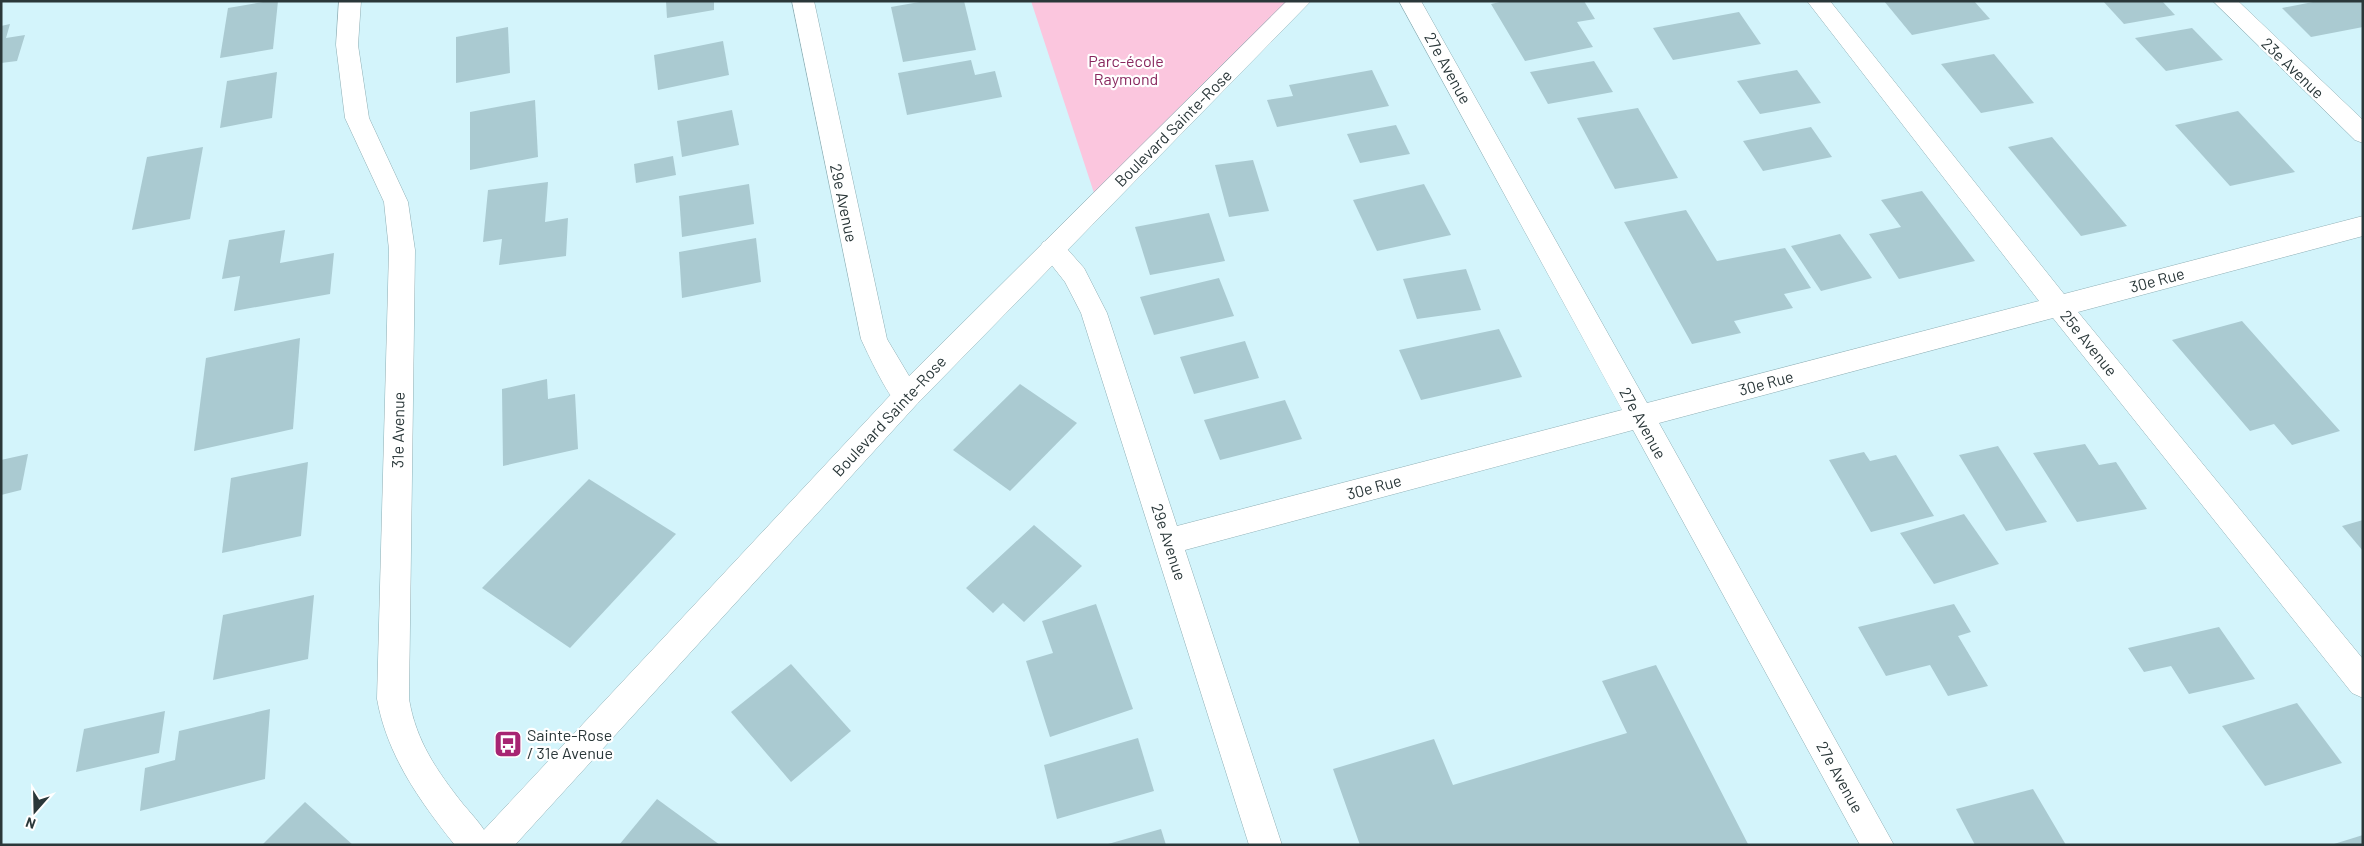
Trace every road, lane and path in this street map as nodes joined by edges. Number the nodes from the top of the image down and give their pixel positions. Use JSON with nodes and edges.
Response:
{"nodes":[{"id":1,"x":350,"y":1,"type":"edge"},
{"id":2,"x":803,"y":1,"type":"edge"},
{"id":3,"x":1300,"y":1,"type":"edge"},
{"id":4,"x":1410,"y":1,"type":"edge"},
{"id":5,"x":1818,"y":1,"type":"edge"},
{"id":6,"x":2224,"y":1,"type":"edge"},
{"id":7,"x":2363,"y":134,"type":"edge"},
{"id":8,"x":2363,"y":226,"type":"edge"},
{"id":9,"x":1052,"y":249,"type":"junction"},
{"id":10,"x":2058,"y":306,"type":"junction"},
{"id":11,"x":907,"y":396,"type":"junction"},
{"id":12,"x":1639,"y":417,"type":"junction"},
{"id":13,"x":1169,"y":541,"type":"junction"},
{"id":14,"x":2363,"y":683,"type":"edge"},
{"id":15,"x":476,"y":845,"type":"edge"},
{"id":16,"x":493,"y":845,"type":"edge"},
{"id":17,"x":1266,"y":845,"type":"edge"},
{"id":18,"x":1878,"y":845,"type":"edge"}],
"edges":[{"from":1,"to":15,"type":"street","name":"31e Avenue"},
{"from":2,"to":11,"type":"street","name":"29e Avenue"},
{"from":3,"to":9,"type":"street","name":"Boulevard Sainte-Rose"},
{"from":4,"to":12,"type":"street","name":"27e Avenue"},
{"from":5,"to":10,"type":"street","name":"25e Avenue"},
{"from":6,"to":7,"type":"street","name":"23e Avenue"},
{"from":8,"to":10,"type":"street","name":"30e Rue"},
{"from":9,"to":11,"type":"street","name":"Boulevard Sainte-Rose"},
{"from":9,"to":13,"type":"street","name":"29e Avenue"},
{"from":10,"to":12,"type":"street","name":"30e Rue"},
{"from":10,"to":14,"type":"street","name":"25e Avenue"},
{"from":11,"to":16,"type":"street","name":"Boulevard Sainte-Rose"},
{"from":12,"to":13,"type":"street","name":"30e Rue"},
{"from":12,"to":18,"type":"street","name":"27e Avenue"},
{"from":13,"to":17,"type":"street","name":"29e Avenue"}]}
